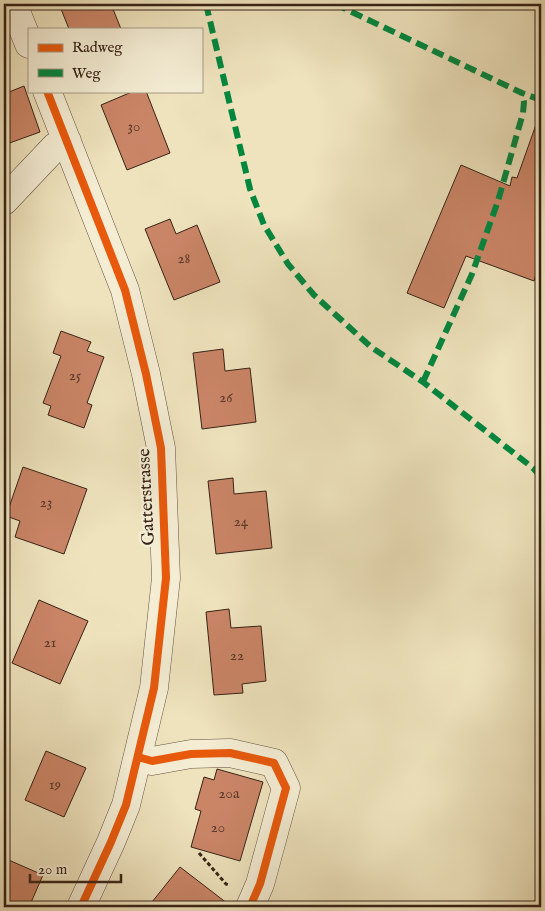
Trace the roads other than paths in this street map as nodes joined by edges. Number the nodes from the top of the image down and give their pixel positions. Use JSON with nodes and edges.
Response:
{"nodes":[{"id":1,"x":13,"y":4,"type":"edge"},
{"id":2,"x":28,"y":42,"type":"edge"},
{"id":3,"x":47,"y":92,"type":"edge"},
{"id":4,"x":67,"y":141,"type":"junction"},
{"id":5,"x":4,"y":201,"type":"edge"},
{"id":6,"x":138,"y":758,"type":"junction"},
{"id":7,"x":243,"y":897,"type":"edge"},
{"id":8,"x":81,"y":907,"type":"edge"}],
"edges":[{"from":1,"to":2,"type":"street"},
{"from":3,"to":4,"type":"street","name":"Gatterstrasse"},
{"from":4,"to":5,"type":"street"},
{"from":4,"to":6,"type":"street","name":"Gatterstrasse"},
{"from":6,"to":7,"type":"street"},
{"from":6,"to":8,"type":"street","name":"Gatterstrasse"}]}
